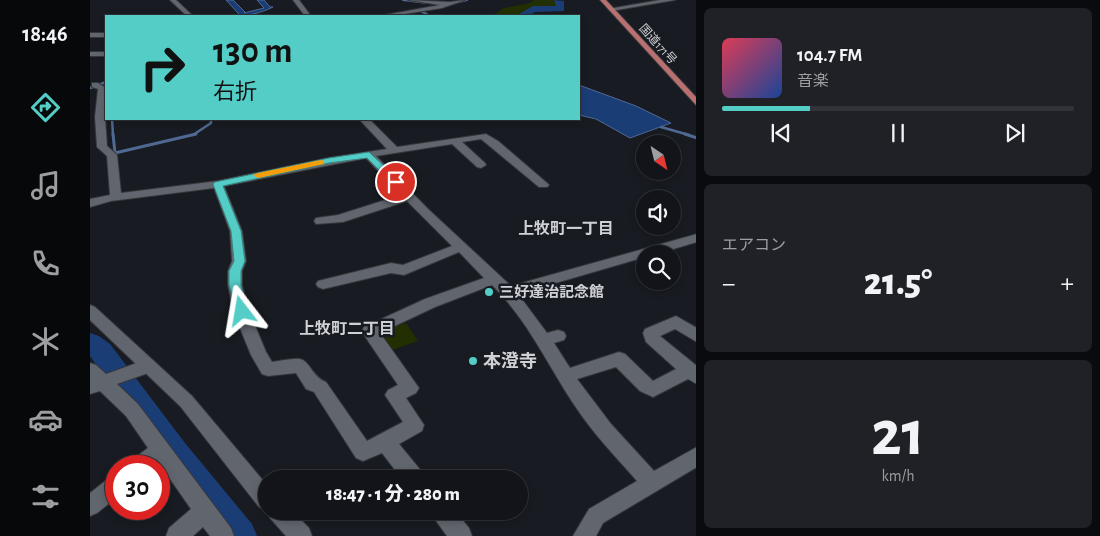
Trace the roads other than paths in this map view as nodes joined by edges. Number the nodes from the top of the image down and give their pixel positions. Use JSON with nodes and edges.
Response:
{"nodes":[{"id":1,"x":173,"y":0,"type":"edge"},
{"id":2,"x":296,"y":0,"type":"edge"},
{"id":3,"x":412,"y":0,"type":"edge"},
{"id":4,"x":462,"y":0,"type":"edge"},
{"id":5,"x":603,"y":0,"type":"edge"},
{"id":6,"x":618,"y":0,"type":"edge"},
{"id":7,"x":672,"y":0,"type":"edge"},
{"id":8,"x":443,"y":4,"type":"junction"},
{"id":9,"x":624,"y":7,"type":"junction"},
{"id":10,"x":611,"y":9,"type":"junction"},
{"id":11,"x":189,"y":15,"type":"edge"},
{"id":12,"x":307,"y":15,"type":"edge"},
{"id":13,"x":387,"y":15,"type":"edge"},
{"id":14,"x":90,"y":35,"type":"edge"},
{"id":15,"x":105,"y":35,"type":"edge"},
{"id":16,"x":90,"y":54,"type":"edge"},
{"id":17,"x":105,"y":54,"type":"edge"},
{"id":18,"x":105,"y":81,"type":"edge"},
{"id":19,"x":92,"y":86,"type":"edge"},
{"id":20,"x":696,"y":104,"type":"edge"},
{"id":21,"x":365,"y":120,"type":"edge"},
{"id":22,"x":454,"y":141,"type":"junction"},
{"id":23,"x":394,"y":150,"type":"junction"},
{"id":24,"x":369,"y":155,"type":"junction"},
{"id":25,"x":481,"y":165,"type":"dead end"},
{"id":26,"x":218,"y":184,"type":"junction"},
{"id":27,"x":543,"y":185,"type":"dead end"},
{"id":28,"x":410,"y":196,"type":"junction"},
{"id":29,"x":116,"y":198,"type":"junction"},
{"id":30,"x":90,"y":203,"type":"edge"},
{"id":31,"x":320,"y":220,"type":"dead end"},
{"id":32,"x":696,"y":238,"type":"edge"},
{"id":33,"x":460,"y":246,"type":"junction"},
{"id":34,"x":495,"y":279,"type":"junction"},
{"id":35,"x":323,"y":284,"type":"dead end"},
{"id":36,"x":508,"y":292,"type":"junction"},
{"id":37,"x":90,"y":310,"type":"edge"},
{"id":38,"x":695,"y":339,"type":"edge"},
{"id":39,"x":148,"y":366,"type":"junction"},
{"id":40,"x":692,"y":374,"type":"edge"},
{"id":41,"x":566,"y":376,"type":"junction"},
{"id":42,"x":94,"y":380,"type":"edge"},
{"id":43,"x":385,"y":442,"type":"junction"},
{"id":44,"x":161,"y":449,"type":"junction"},
{"id":45,"x":154,"y":455,"type":"edge"},
{"id":46,"x":696,"y":456,"type":"edge"},
{"id":47,"x":408,"y":470,"type":"edge"},
{"id":48,"x":651,"y":482,"type":"junction"},
{"id":49,"x":258,"y":490,"type":"edge"},
{"id":50,"x":105,"y":494,"type":"edge"},
{"id":51,"x":90,"y":506,"type":"edge"},
{"id":52,"x":204,"y":511,"type":"junction"},
{"id":53,"x":286,"y":520,"type":"edge"},
{"id":54,"x":449,"y":520,"type":"edge"},
{"id":55,"x":177,"y":536,"type":"edge"},
{"id":56,"x":223,"y":536,"type":"edge"},
{"id":57,"x":301,"y":536,"type":"edge"},
{"id":58,"x":462,"y":536,"type":"edge"},
{"id":59,"x":584,"y":536,"type":"edge"}],
"edges":[{"from":1,"to":11,"type":"street"},
{"from":2,"to":12,"type":"street"},
{"from":3,"to":8,"type":"street"},
{"from":4,"to":8,"type":"street"},
{"from":5,"to":10,"type":"highway","name":"国道171号"},
{"from":6,"to":9,"type":"street"},
{"from":7,"to":9,"type":"street"},
{"from":8,"to":13,"type":"street"},
{"from":9,"to":10,"type":"street"},
{"from":10,"to":20,"type":"highway","name":"国道171号"},
{"from":14,"to":15,"type":"street"},
{"from":16,"to":17,"type":"street"},
{"from":18,"to":19,"type":"street"},
{"from":19,"to":29,"type":"street"},
{"from":21,"to":23,"type":"street"},
{"from":22,"to":23,"type":"street"},
{"from":22,"to":25,"type":"street"},
{"from":22,"to":27,"type":"street"},
{"from":23,"to":24,"type":"street"},
{"from":24,"to":26,"type":"street"},
{"from":24,"to":28,"type":"street"},
{"from":26,"to":29,"type":"street"},
{"from":26,"to":43,"type":"street"},
{"from":28,"to":31,"type":"street"},
{"from":28,"to":33,"type":"street"},
{"from":29,"to":30,"type":"street"},
{"from":32,"to":36,"type":"street"},
{"from":33,"to":34,"type":"street"},
{"from":33,"to":35,"type":"street"},
{"from":34,"to":36,"type":"street"},
{"from":34,"to":43,"type":"street"},
{"from":36,"to":41,"type":"street"},
{"from":37,"to":39,"type":"street"},
{"from":38,"to":40,"type":"street"},
{"from":39,"to":42,"type":"street"},
{"from":39,"to":49,"type":"street"},
{"from":40,"to":41,"type":"street"},
{"from":41,"to":48,"type":"street"},
{"from":42,"to":44,"type":"street"},
{"from":43,"to":47,"type":"street"},
{"from":44,"to":45,"type":"street"},
{"from":44,"to":52,"type":"street"},
{"from":46,"to":48,"type":"street"},
{"from":48,"to":59,"type":"street"},
{"from":50,"to":51,"type":"street"},
{"from":52,"to":55,"type":"street"},
{"from":52,"to":56,"type":"street"},
{"from":53,"to":57,"type":"street"},
{"from":54,"to":58,"type":"street"}]}
